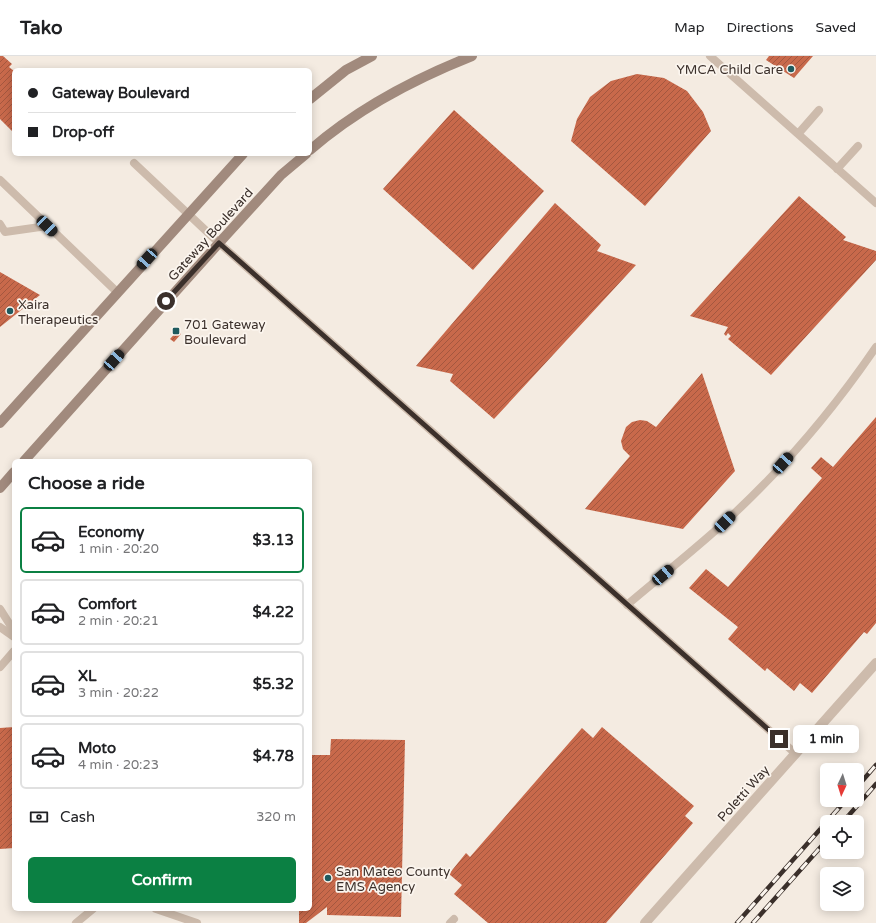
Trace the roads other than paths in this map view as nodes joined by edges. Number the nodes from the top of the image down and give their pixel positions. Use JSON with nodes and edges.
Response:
{"nodes":[{"id":1,"x":372,"y":56,"type":"edge"},
{"id":2,"x":472,"y":56,"type":"edge"},
{"id":3,"x":710,"y":56,"type":"edge"},
{"id":4,"x":312,"y":97,"type":"edge"},
{"id":5,"x":820,"y":110,"type":"dead end"},
{"id":6,"x":798,"y":134,"type":"junction"},
{"id":7,"x":858,"y":146,"type":"dead end"},
{"id":8,"x":312,"y":149,"type":"edge"},
{"id":9,"x":241,"y":156,"type":"edge"},
{"id":10,"x":304,"y":156,"type":"edge"},
{"id":11,"x":134,"y":163,"type":"dead end"},
{"id":12,"x":837,"y":169,"type":"junction"},
{"id":13,"x":0,"y":180,"type":"edge"},
{"id":14,"x":876,"y":203,"type":"edge"},
{"id":15,"x":187,"y":214,"type":"junction"},
{"id":16,"x":0,"y":224,"type":"edge"},
{"id":17,"x":47,"y":226,"type":"junction"},
{"id":18,"x":219,"y":243,"type":"junction"},
{"id":19,"x":117,"y":292,"type":"junction"},
{"id":20,"x":876,"y":347,"type":"edge"},
{"id":21,"x":0,"y":423,"type":"edge"},
{"id":22,"x":26,"y":459,"type":"edge"},
{"id":23,"x":12,"y":474,"type":"edge"},
{"id":24,"x":0,"y":488,"type":"edge"},
{"id":25,"x":627,"y":604,"type":"junction"},
{"id":26,"x":0,"y":609,"type":"edge"},
{"id":27,"x":0,"y":627,"type":"edge"},
{"id":28,"x":12,"y":628,"type":"edge"},
{"id":29,"x":12,"y":636,"type":"edge"},
{"id":30,"x":12,"y":653,"type":"edge"},
{"id":31,"x":876,"y":663,"type":"edge"},
{"id":32,"x":0,"y":667,"type":"edge"},
{"id":33,"x":796,"y":754,"type":"junction"},
{"id":34,"x":91,"y":911,"type":"edge"},
{"id":35,"x":162,"y":911,"type":"edge"},
{"id":36,"x":76,"y":923,"type":"edge"},
{"id":37,"x":197,"y":923,"type":"edge"},
{"id":38,"x":646,"y":923,"type":"edge"}],
"edges":[{"from":1,"to":4,"type":"main road"},
{"from":2,"to":8,"type":"main road"},
{"from":3,"to":6,"type":"lane"},
{"from":5,"to":6,"type":"lane"},
{"from":6,"to":12,"type":"lane"},
{"from":7,"to":12,"type":"lane"},
{"from":9,"to":15,"type":"main road"},
{"from":10,"to":18,"type":"main road","name":"Gateway Boulevard"},
{"from":11,"to":15,"type":"lane"},
{"from":12,"to":14,"type":"lane"},
{"from":13,"to":17,"type":"lane"},
{"from":15,"to":18,"type":"lane"},
{"from":15,"to":19,"type":"main road"},
{"from":16,"to":17,"type":"lane"},
{"from":17,"to":19,"type":"lane"},
{"from":18,"to":22,"type":"main road","name":"Gateway Boulevard"},
{"from":18,"to":25,"type":"lane"},
{"from":19,"to":21,"type":"main road"},
{"from":20,"to":25,"type":"lane"},
{"from":23,"to":24,"type":"main road"},
{"from":25,"to":33,"type":"lane"},
{"from":26,"to":28,"type":"lane"},
{"from":27,"to":29,"type":"lane"},
{"from":30,"to":32,"type":"lane"},
{"from":31,"to":33,"type":"street","name":"Poletti Way"},
{"from":33,"to":38,"type":"street","name":"Poletti Way"},
{"from":34,"to":36,"type":"lane"},
{"from":35,"to":37,"type":"lane"}]}
